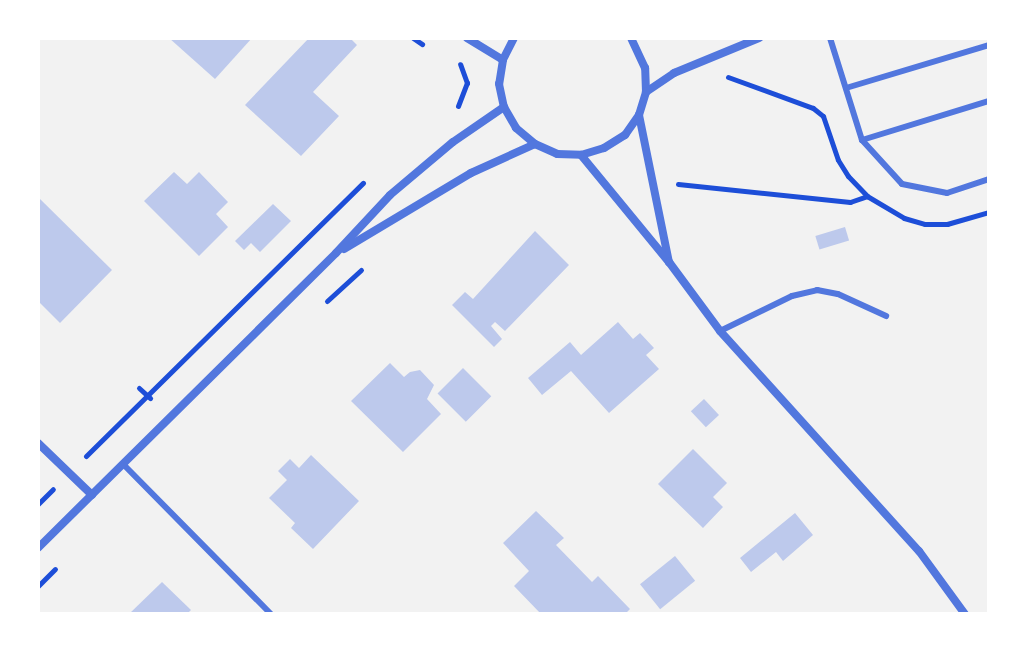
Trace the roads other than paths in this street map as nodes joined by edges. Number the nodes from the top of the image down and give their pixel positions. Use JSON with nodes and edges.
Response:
{"nodes":[{"id":1,"x":467,"y":38,"type":"edge"},
{"id":2,"x":514,"y":38,"type":"edge"},
{"id":3,"x":631,"y":38,"type":"edge"},
{"id":4,"x":759,"y":38,"type":"edge"},
{"id":5,"x":831,"y":38,"type":"edge"},
{"id":6,"x":989,"y":45,"type":"edge"},
{"id":7,"x":503,"y":60,"type":"junction"},
{"id":8,"x":846,"y":88,"type":"junction"},
{"id":9,"x":646,"y":92,"type":"junction"},
{"id":10,"x":989,"y":101,"type":"edge"},
{"id":11,"x":504,"y":107,"type":"junction"},
{"id":12,"x":639,"y":115,"type":"junction"},
{"id":13,"x":862,"y":140,"type":"junction"},
{"id":14,"x":535,"y":144,"type":"junction"},
{"id":15,"x":581,"y":155,"type":"junction"},
{"id":16,"x":989,"y":179,"type":"edge"},
{"id":17,"x":336,"y":253,"type":"junction"},
{"id":18,"x":669,"y":262,"type":"junction"},
{"id":19,"x":886,"y":316,"type":"dead end"},
{"id":20,"x":720,"y":331,"type":"junction"},
{"id":21,"x":38,"y":443,"type":"edge"},
{"id":22,"x":123,"y":464,"type":"junction"},
{"id":23,"x":92,"y":495,"type":"junction"},
{"id":24,"x":38,"y":548,"type":"edge"},
{"id":25,"x":271,"y":614,"type":"edge"},
{"id":26,"x":965,"y":614,"type":"edge"}],
"edges":[{"from":1,"to":7,"type":"street"},
{"from":2,"to":7,"type":"street"},
{"from":3,"to":9,"type":"street"},
{"from":4,"to":9,"type":"street"},
{"from":5,"to":8,"type":"lane"},
{"from":6,"to":8,"type":"lane"},
{"from":7,"to":11,"type":"street"},
{"from":8,"to":13,"type":"lane"},
{"from":9,"to":12,"type":"street"},
{"from":10,"to":13,"type":"lane"},
{"from":11,"to":14,"type":"street"},
{"from":11,"to":17,"type":"street"},
{"from":12,"to":15,"type":"street"},
{"from":12,"to":18,"type":"street"},
{"from":13,"to":16,"type":"lane"},
{"from":14,"to":15,"type":"street"},
{"from":14,"to":17,"type":"street"},
{"from":15,"to":18,"type":"street"},
{"from":17,"to":22,"type":"street"},
{"from":18,"to":20,"type":"street"},
{"from":19,"to":20,"type":"lane"},
{"from":20,"to":26,"type":"street"},
{"from":21,"to":23,"type":"street"},
{"from":22,"to":23,"type":"street"},
{"from":22,"to":25,"type":"lane"},
{"from":23,"to":24,"type":"street"}]}
